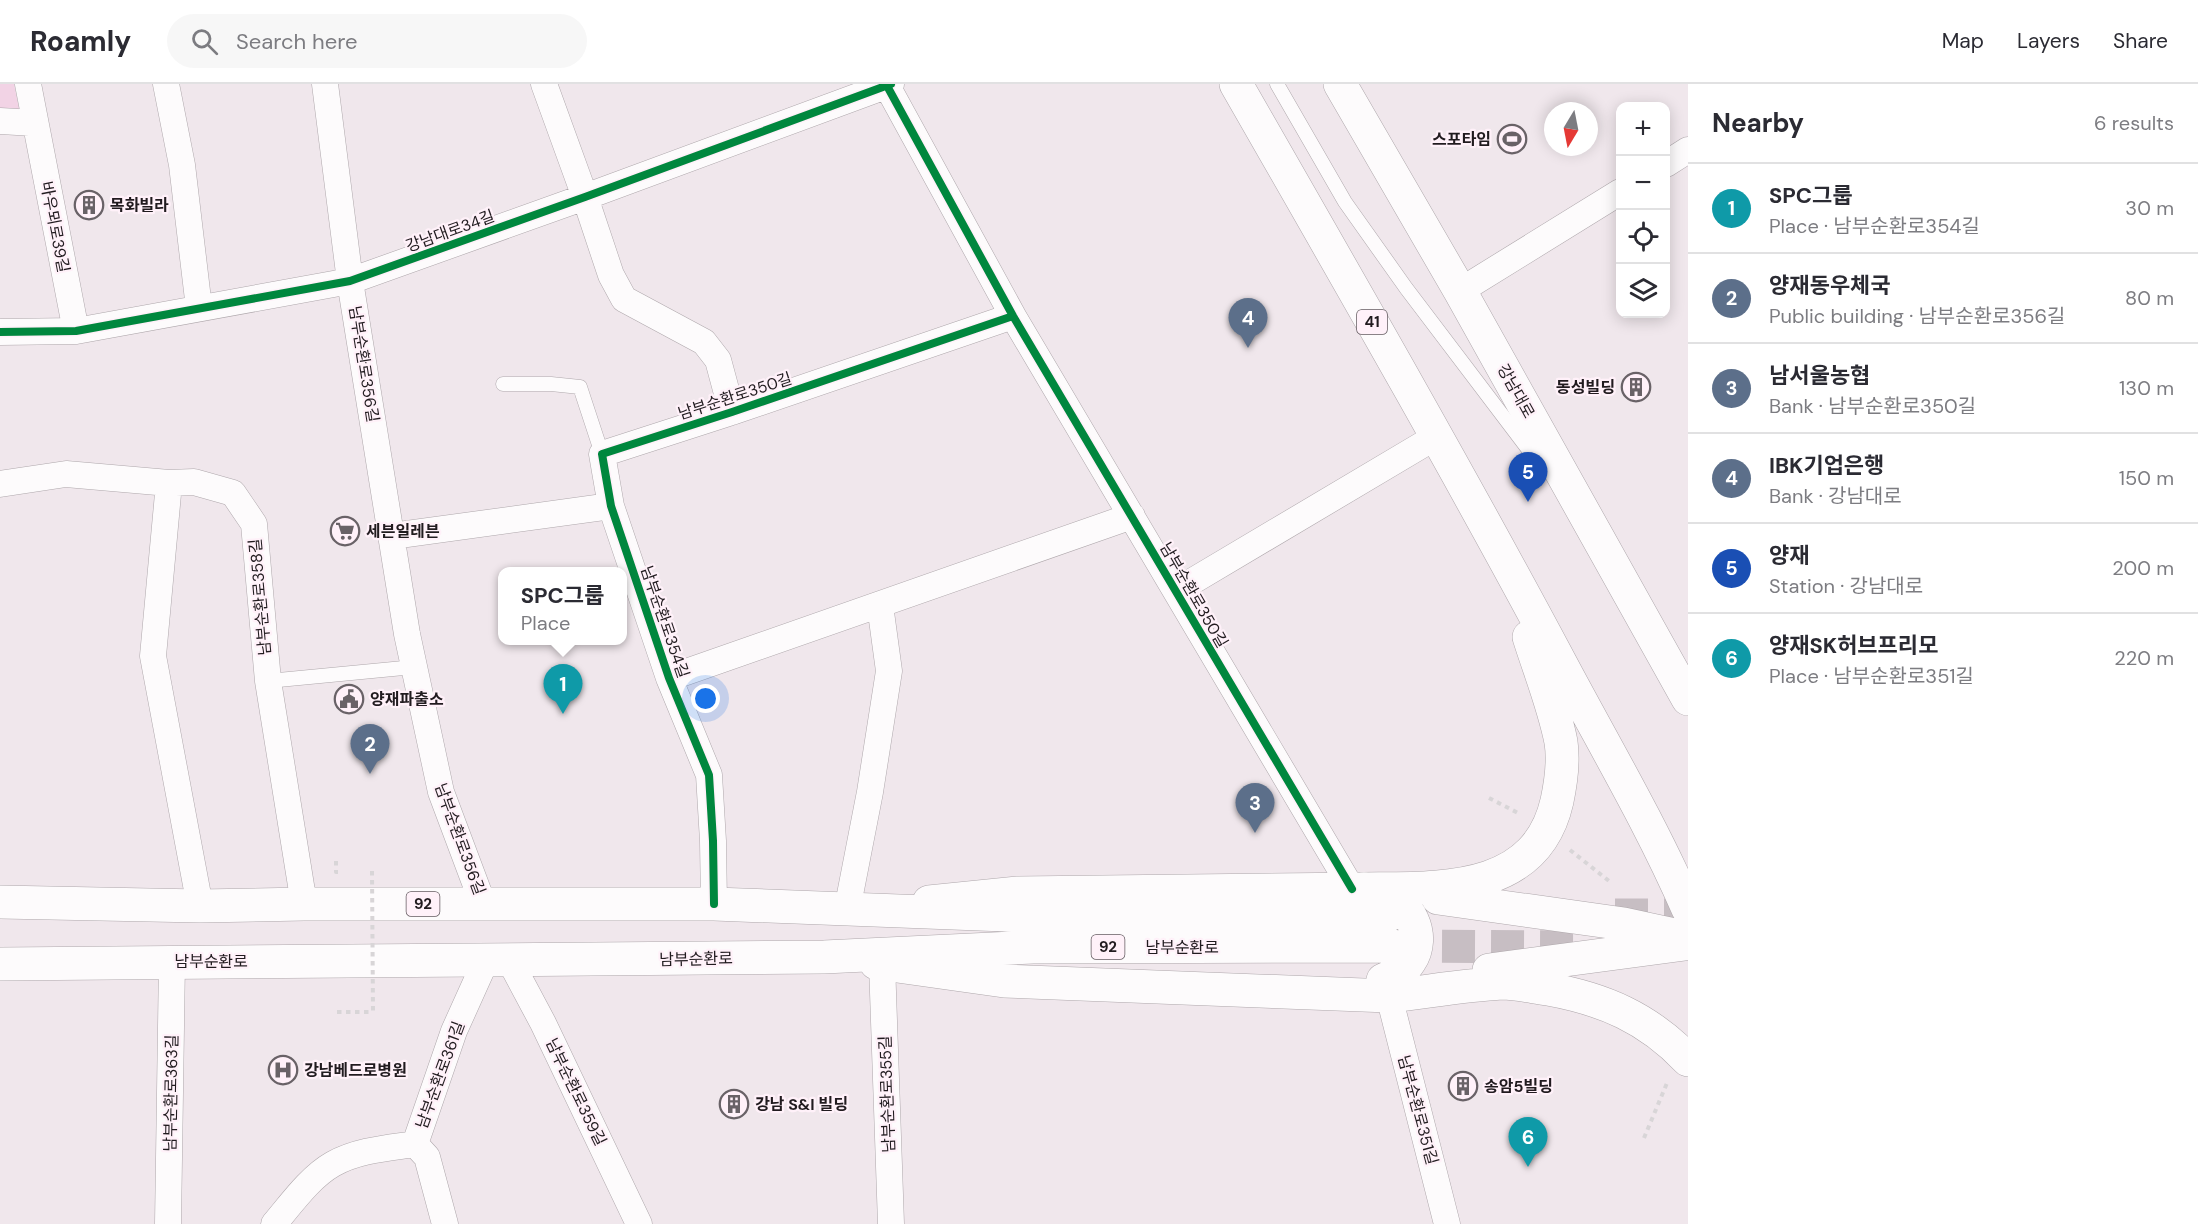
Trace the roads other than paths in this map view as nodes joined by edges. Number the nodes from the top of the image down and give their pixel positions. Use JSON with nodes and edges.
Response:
{"nodes":[{"id":1,"x":28,"y":84,"type":"edge"},
{"id":2,"x":166,"y":84,"type":"edge"},
{"id":3,"x":325,"y":84,"type":"edge"},
{"id":4,"x":544,"y":84,"type":"edge"},
{"id":5,"x":1236,"y":84,"type":"edge"},
{"id":6,"x":1277,"y":84,"type":"edge"},
{"id":7,"x":1340,"y":84,"type":"edge"},
{"id":8,"x":888,"y":85,"type":"edge"},
{"id":9,"x":0,"y":121,"type":"edge"},
{"id":10,"x":34,"y":123,"type":"junction"},
{"id":11,"x":1688,"y":150,"type":"edge"},
{"id":12,"x":1670,"y":161,"type":"edge"},
{"id":13,"x":1616,"y":194,"type":"edge"},
{"id":14,"x":585,"y":197,"type":"junction"},
{"id":15,"x":350,"y":281,"type":"junction"},
{"id":16,"x":1460,"y":291,"type":"junction"},
{"id":17,"x":200,"y":308,"type":"junction"},
{"id":18,"x":1013,"y":316,"type":"junction"},
{"id":19,"x":76,"y":331,"type":"junction"},
{"id":20,"x":0,"y":332,"type":"edge"},
{"id":21,"x":502,"y":384,"type":"dead end"},
{"id":22,"x":732,"y":412,"type":"junction"},
{"id":23,"x":1437,"y":436,"type":"junction"},
{"id":24,"x":602,"y":454,"type":"junction"},
{"id":25,"x":169,"y":483,"type":"junction"},
{"id":26,"x":0,"y":484,"type":"edge"},
{"id":27,"x":612,"y":506,"type":"junction"},
{"id":28,"x":1132,"y":516,"type":"junction"},
{"id":29,"x":392,"y":536,"type":"junction"},
{"id":30,"x":1605,"y":550,"type":"junction"},
{"id":31,"x":1506,"y":561,"type":"junction"},
{"id":32,"x":1176,"y":591,"type":"junction"},
{"id":33,"x":880,"y":605,"type":"junction"},
{"id":34,"x":414,"y":667,"type":"junction"},
{"id":35,"x":669,"y":678,"type":"junction"},
{"id":36,"x":268,"y":681,"type":"junction"},
{"id":37,"x":1688,"y":699,"type":"edge"},
{"id":38,"x":1358,"y":889,"type":"junction"},
{"id":39,"x":0,"y":903,"type":"edge"},
{"id":40,"x":304,"y":904,"type":"junction"},
{"id":41,"x":483,"y":904,"type":"junction"},
{"id":42,"x":714,"y":904,"type":"junction"},
{"id":43,"x":200,"y":906,"type":"junction"},
{"id":44,"x":1688,"y":909,"type":"edge"},
{"id":45,"x":846,"y":910,"type":"junction"},
{"id":46,"x":1391,"y":914,"type":"tunnel mouth"},
{"id":47,"x":1688,"y":938,"type":"edge"},
{"id":48,"x":1688,"y":944,"type":"edge"},
{"id":49,"x":1393,"y":946,"type":"tunnel mouth"},
{"id":50,"x":824,"y":957,"type":"junction"},
{"id":51,"x":498,"y":960,"type":"junction"},
{"id":52,"x":172,"y":962,"type":"junction"},
{"id":53,"x":882,"y":963,"type":"junction"},
{"id":54,"x":0,"y":964,"type":"edge"},
{"id":55,"x":1389,"y":996,"type":"junction"},
{"id":56,"x":1679,"y":1068,"type":"edge"},
{"id":57,"x":415,"y":1144,"type":"junction"},
{"id":58,"x":168,"y":1224,"type":"edge"},
{"id":59,"x":274,"y":1224,"type":"edge"},
{"id":60,"x":445,"y":1224,"type":"edge"},
{"id":61,"x":639,"y":1224,"type":"edge"},
{"id":62,"x":891,"y":1224,"type":"edge"},
{"id":63,"x":1447,"y":1224,"type":"edge"}],
"edges":[{"from":1,"to":10,"type":"street","name":"바우뫼로39길"},
{"from":2,"to":17,"type":"street"},
{"from":3,"to":15,"type":"street","name":"남부순환로356길"},
{"from":4,"to":14,"type":"street"},
{"from":5,"to":23,"type":"main road","number":"41"},
{"from":6,"to":30,"type":"lane"},
{"from":7,"to":16,"type":"main road","name":"강남대로"},
{"from":8,"to":14,"type":"street","name":"강남대로34길"},
{"from":8,"to":18,"type":"street","name":"남부순환로350길"},
{"from":9,"to":10,"type":"street"},
{"from":10,"to":19,"type":"street","name":"바우뫼로39길"},
{"from":11,"to":12,"type":"street"},
{"from":13,"to":16,"type":"street"},
{"from":14,"to":15,"type":"street","name":"강남대로34길"},
{"from":14,"to":22,"type":"street"},
{"from":15,"to":17,"type":"street","name":"강남대로34길"},
{"from":15,"to":29,"type":"street","name":"남부순환로356길"},
{"from":16,"to":30,"type":"main road","name":"강남대로"},
{"from":17,"to":19,"type":"street","name":"강남대로34길"},
{"from":18,"to":22,"type":"street","name":"남부순환로350길"},
{"from":18,"to":28,"type":"street","name":"남부순환로350길"},
{"from":19,"to":20,"type":"street","name":"강남대로34길"},
{"from":21,"to":24,"type":"lane","name":"남부순환로354길"},
{"from":22,"to":24,"type":"street","name":"남부순환로350길"},
{"from":23,"to":31,"type":"main road","number":"41"},
{"from":23,"to":32,"type":"street"},
{"from":24,"to":27,"type":"street","name":"남부순환로354길"},
{"from":25,"to":26,"type":"street","name":"남부순환로358길"},
{"from":25,"to":36,"type":"street","name":"남부순환로358길"},
{"from":25,"to":43,"type":"street"},
{"from":27,"to":29,"type":"street"},
{"from":27,"to":35,"type":"street","name":"남부순환로354길"},
{"from":28,"to":32,"type":"street","name":"남부순환로350길"},
{"from":28,"to":33,"type":"street"},
{"from":29,"to":34,"type":"street","name":"남부순환로356길"},
{"from":30,"to":37,"type":"main road","name":"강남대로"},
{"from":31,"to":38,"type":"main road"},
{"from":31,"to":44,"type":"main road","number":"41"},
{"from":32,"to":38,"type":"street","name":"남부순환로350길"},
{"from":33,"to":35,"type":"street"},
{"from":33,"to":45,"type":"street"},
{"from":34,"to":36,"type":"lane"},
{"from":34,"to":41,"type":"street","name":"남부순환로356길"},
{"from":35,"to":42,"type":"street","name":"남부순환로354길"},
{"from":36,"to":40,"type":"street","name":"남부순환로358길"},
{"from":38,"to":45,"type":"main road"},
{"from":38,"to":47,"type":"main road"},
{"from":38,"to":55,"type":"main road"},
{"from":39,"to":43,"type":"main road","name":"남부순환로","number":"92"},
{"from":40,"to":41,"type":"main road","name":"남부순환로","number":"92"},
{"from":40,"to":43,"type":"main road","name":"남부순환로","number":"92"},
{"from":41,"to":42,"type":"main road","name":"남부순환로","number":"92"},
{"from":42,"to":45,"type":"main road","name":"남부순환로","number":"92"},
{"from":45,"to":46,"type":"main road","name":"남부순환로","number":"92"},
{"from":48,"to":55,"type":"main road"},
{"from":49,"to":50,"type":"main road","name":"남부순환로","number":"92"},
{"from":50,"to":51,"type":"main road","name":"남부순환로","number":"92"},
{"from":50,"to":53,"type":"main road"},
{"from":51,"to":52,"type":"main road","name":"남부순환로","number":"92"},
{"from":51,"to":57,"type":"street","name":"남부순환로361길"},
{"from":51,"to":61,"type":"street","name":"남부순환로359길"},
{"from":52,"to":54,"type":"main road","name":"남부순환로","number":"92"},
{"from":52,"to":58,"type":"street","name":"남부순환로363길"},
{"from":53,"to":55,"type":"main road"},
{"from":53,"to":62,"type":"street","name":"남부순환로355길"},
{"from":55,"to":56,"type":"main road"},
{"from":55,"to":63,"type":"street","name":"남부순환로351길"},
{"from":57,"to":59,"type":"street"},
{"from":57,"to":60,"type":"street","name":"남부순환로361길"}]}
